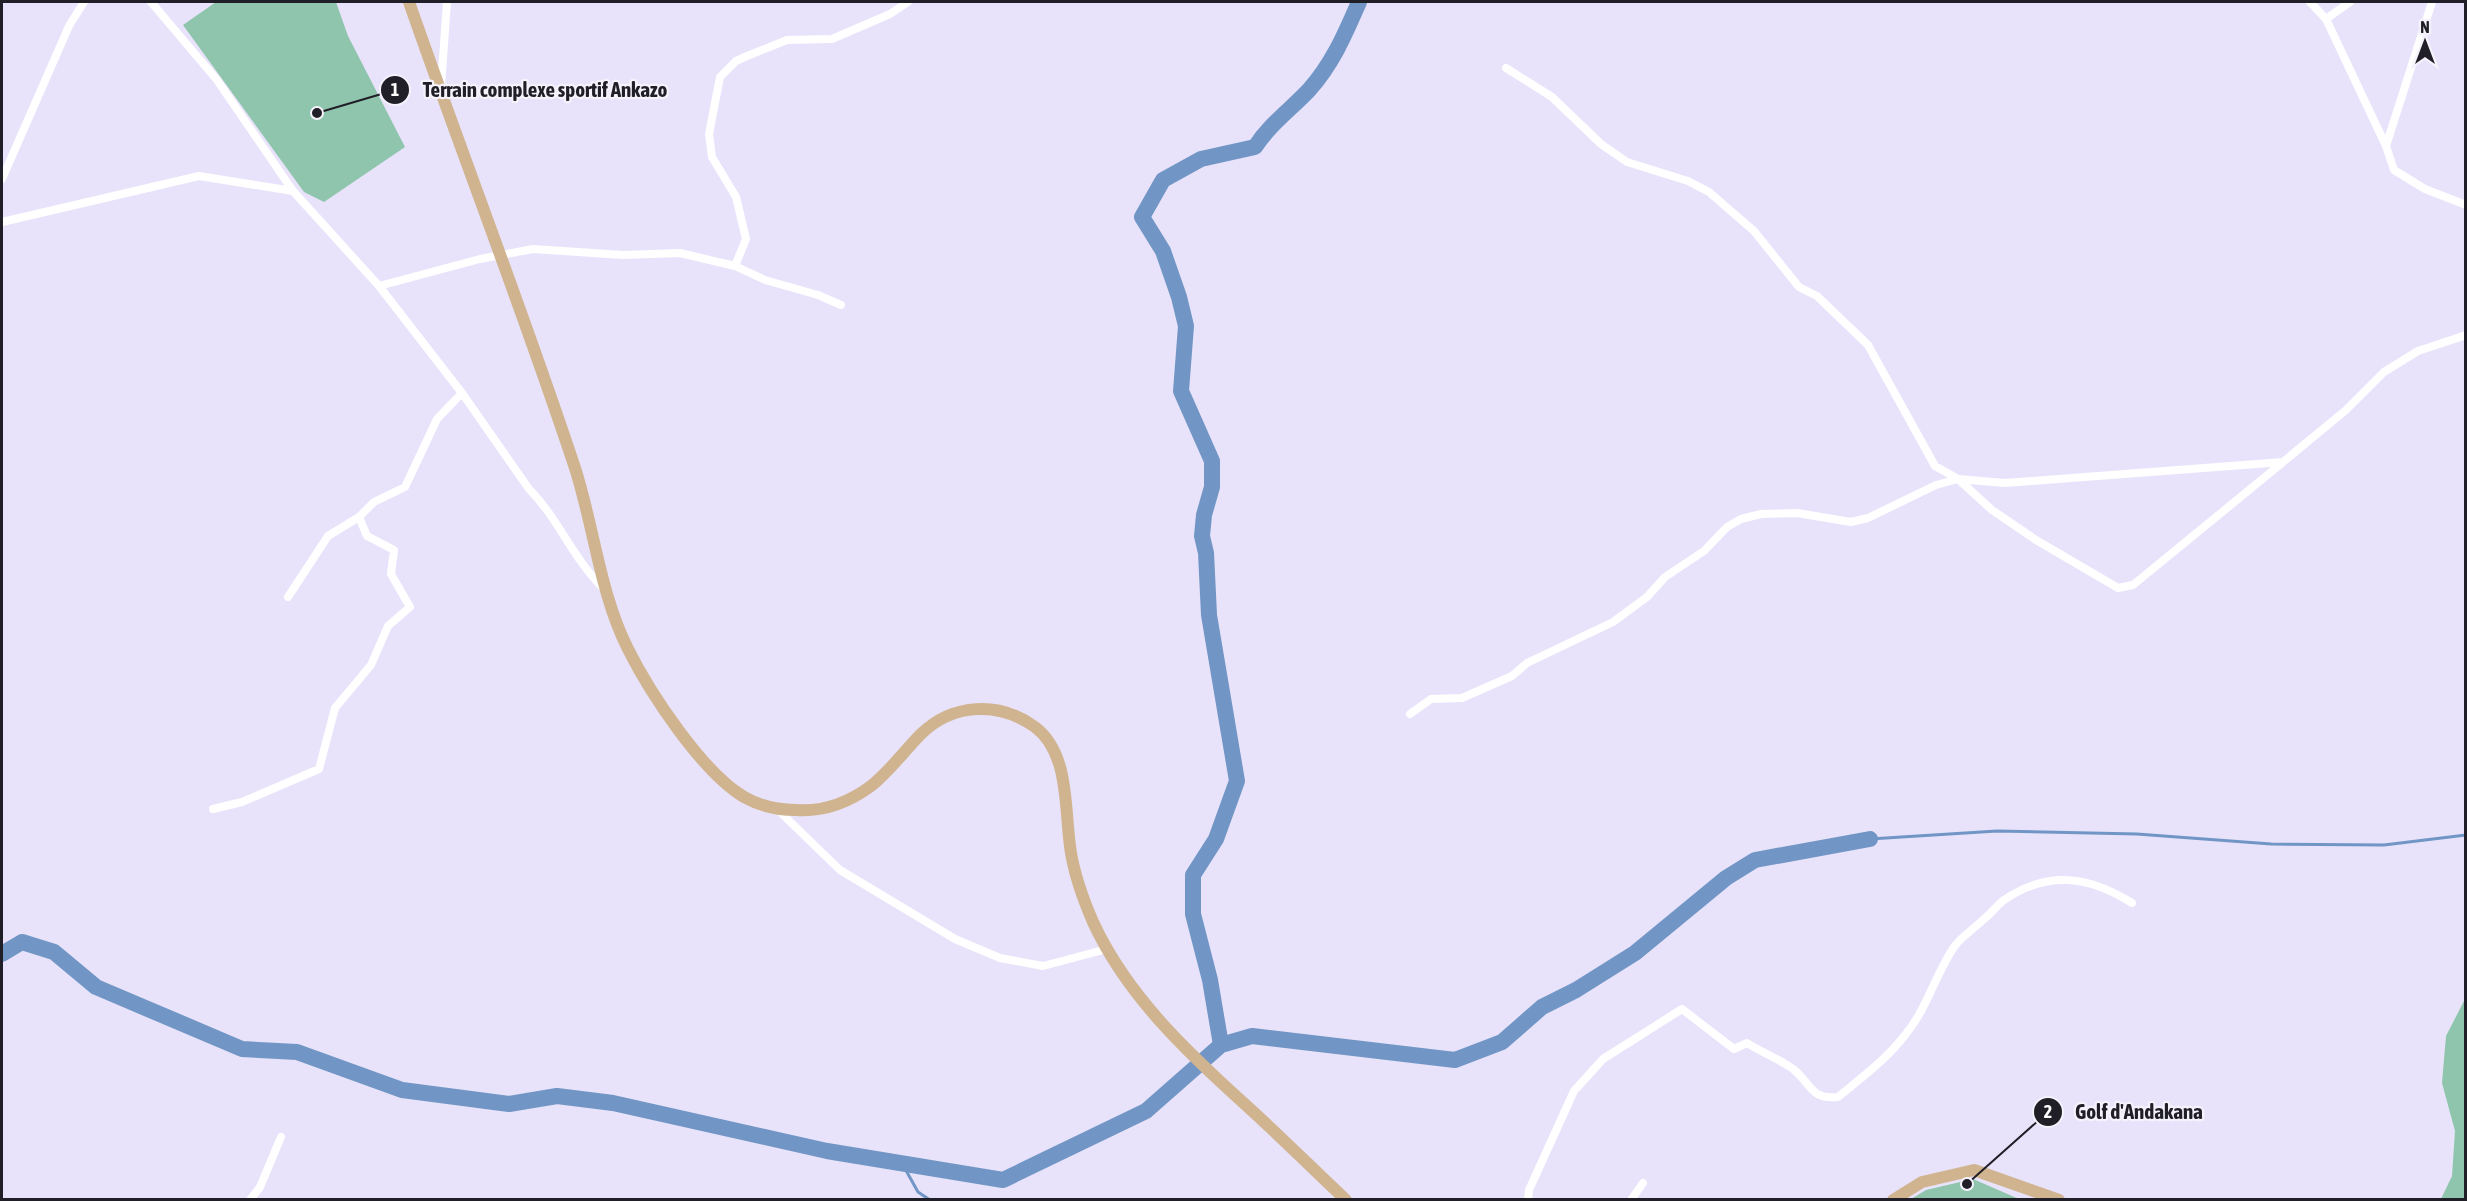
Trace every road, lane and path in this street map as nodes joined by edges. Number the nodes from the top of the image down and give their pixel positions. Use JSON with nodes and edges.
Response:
{"nodes":[{"id":1,"x":84,"y":2,"type":"edge"},
{"id":2,"x":151,"y":2,"type":"edge"},
{"id":3,"x":408,"y":2,"type":"edge"},
{"id":4,"x":447,"y":2,"type":"edge"},
{"id":5,"x":908,"y":2,"type":"edge"},
{"id":6,"x":2310,"y":2,"type":"edge"},
{"id":7,"x":2350,"y":2,"type":"edge"},
{"id":8,"x":2432,"y":2,"type":"edge"},
{"id":9,"x":2326,"y":19,"type":"junction"},
{"id":10,"x":1506,"y":68,"type":"dead end"},
{"id":11,"x":441,"y":93,"type":"junction"},
{"id":12,"x":2386,"y":146,"type":"junction"},
{"id":13,"x":2,"y":179,"type":"edge"},
{"id":14,"x":293,"y":191,"type":"junction"},
{"id":15,"x":2466,"y":205,"type":"edge"},
{"id":16,"x":2,"y":222,"type":"edge"},
{"id":17,"x":499,"y":256,"type":"junction"},
{"id":18,"x":735,"y":266,"type":"junction"},
{"id":19,"x":379,"y":286,"type":"junction"},
{"id":20,"x":842,"y":305,"type":"dead end"},
{"id":21,"x":2466,"y":335,"type":"edge"},
{"id":22,"x":462,"y":393,"type":"junction"},
{"id":23,"x":2283,"y":462,"type":"junction"},
{"id":24,"x":1958,"y":479,"type":"junction"},
{"id":25,"x":359,"y":517,"type":"junction"},
{"id":26,"x":608,"y":593,"type":"junction"},
{"id":27,"x":288,"y":597,"type":"dead end"},
{"id":28,"x":1410,"y":714,"type":"dead end"},
{"id":29,"x":213,"y":808,"type":"dead end"},
{"id":30,"x":777,"y":809,"type":"junction"},
{"id":31,"x":2132,"y":903,"type":"dead end"},
{"id":32,"x":1107,"y":949,"type":"junction"},
{"id":33,"x":281,"y":1137,"type":"dead end"},
{"id":34,"x":1643,"y":1183,"type":"dead end"},
{"id":35,"x":250,"y":1200,"type":"edge"},
{"id":36,"x":1346,"y":1200,"type":"edge"},
{"id":37,"x":1528,"y":1200,"type":"edge"},
{"id":38,"x":1630,"y":1200,"type":"edge"},
{"id":39,"x":1893,"y":1200,"type":"edge"},
{"id":40,"x":2059,"y":1200,"type":"edge"}],
"edges":[{"from":1,"to":13,"type":"street"},
{"from":2,"to":14,"type":"street"},
{"from":3,"to":11,"type":"main road"},
{"from":4,"to":11,"type":"street"},
{"from":5,"to":18,"type":"street"},
{"from":6,"to":9,"type":"street"},
{"from":7,"to":9,"type":"street"},
{"from":8,"to":12,"type":"street"},
{"from":9,"to":12,"type":"street"},
{"from":10,"to":24,"type":"street"},
{"from":11,"to":17,"type":"main road"},
{"from":12,"to":15,"type":"street"},
{"from":14,"to":16,"type":"street"},
{"from":14,"to":19,"type":"street"},
{"from":17,"to":18,"type":"street"},
{"from":17,"to":19,"type":"street"},
{"from":17,"to":26,"type":"main road"},
{"from":18,"to":20,"type":"street"},
{"from":19,"to":22,"type":"street"},
{"from":21,"to":23,"type":"street"},
{"from":22,"to":25,"type":"street"},
{"from":22,"to":26,"type":"street"},
{"from":23,"to":24,"type":"street"},
{"from":23,"to":24,"type":"street"},
{"from":24,"to":28,"type":"street"},
{"from":25,"to":27,"type":"street"},
{"from":25,"to":29,"type":"street"},
{"from":26,"to":30,"type":"main road"},
{"from":30,"to":32,"type":"street"},
{"from":30,"to":32,"type":"main road"},
{"from":31,"to":37,"type":"street"},
{"from":32,"to":36,"type":"main road"},
{"from":33,"to":35,"type":"street"},
{"from":34,"to":38,"type":"street"},
{"from":39,"to":40,"type":"main road"}]}
